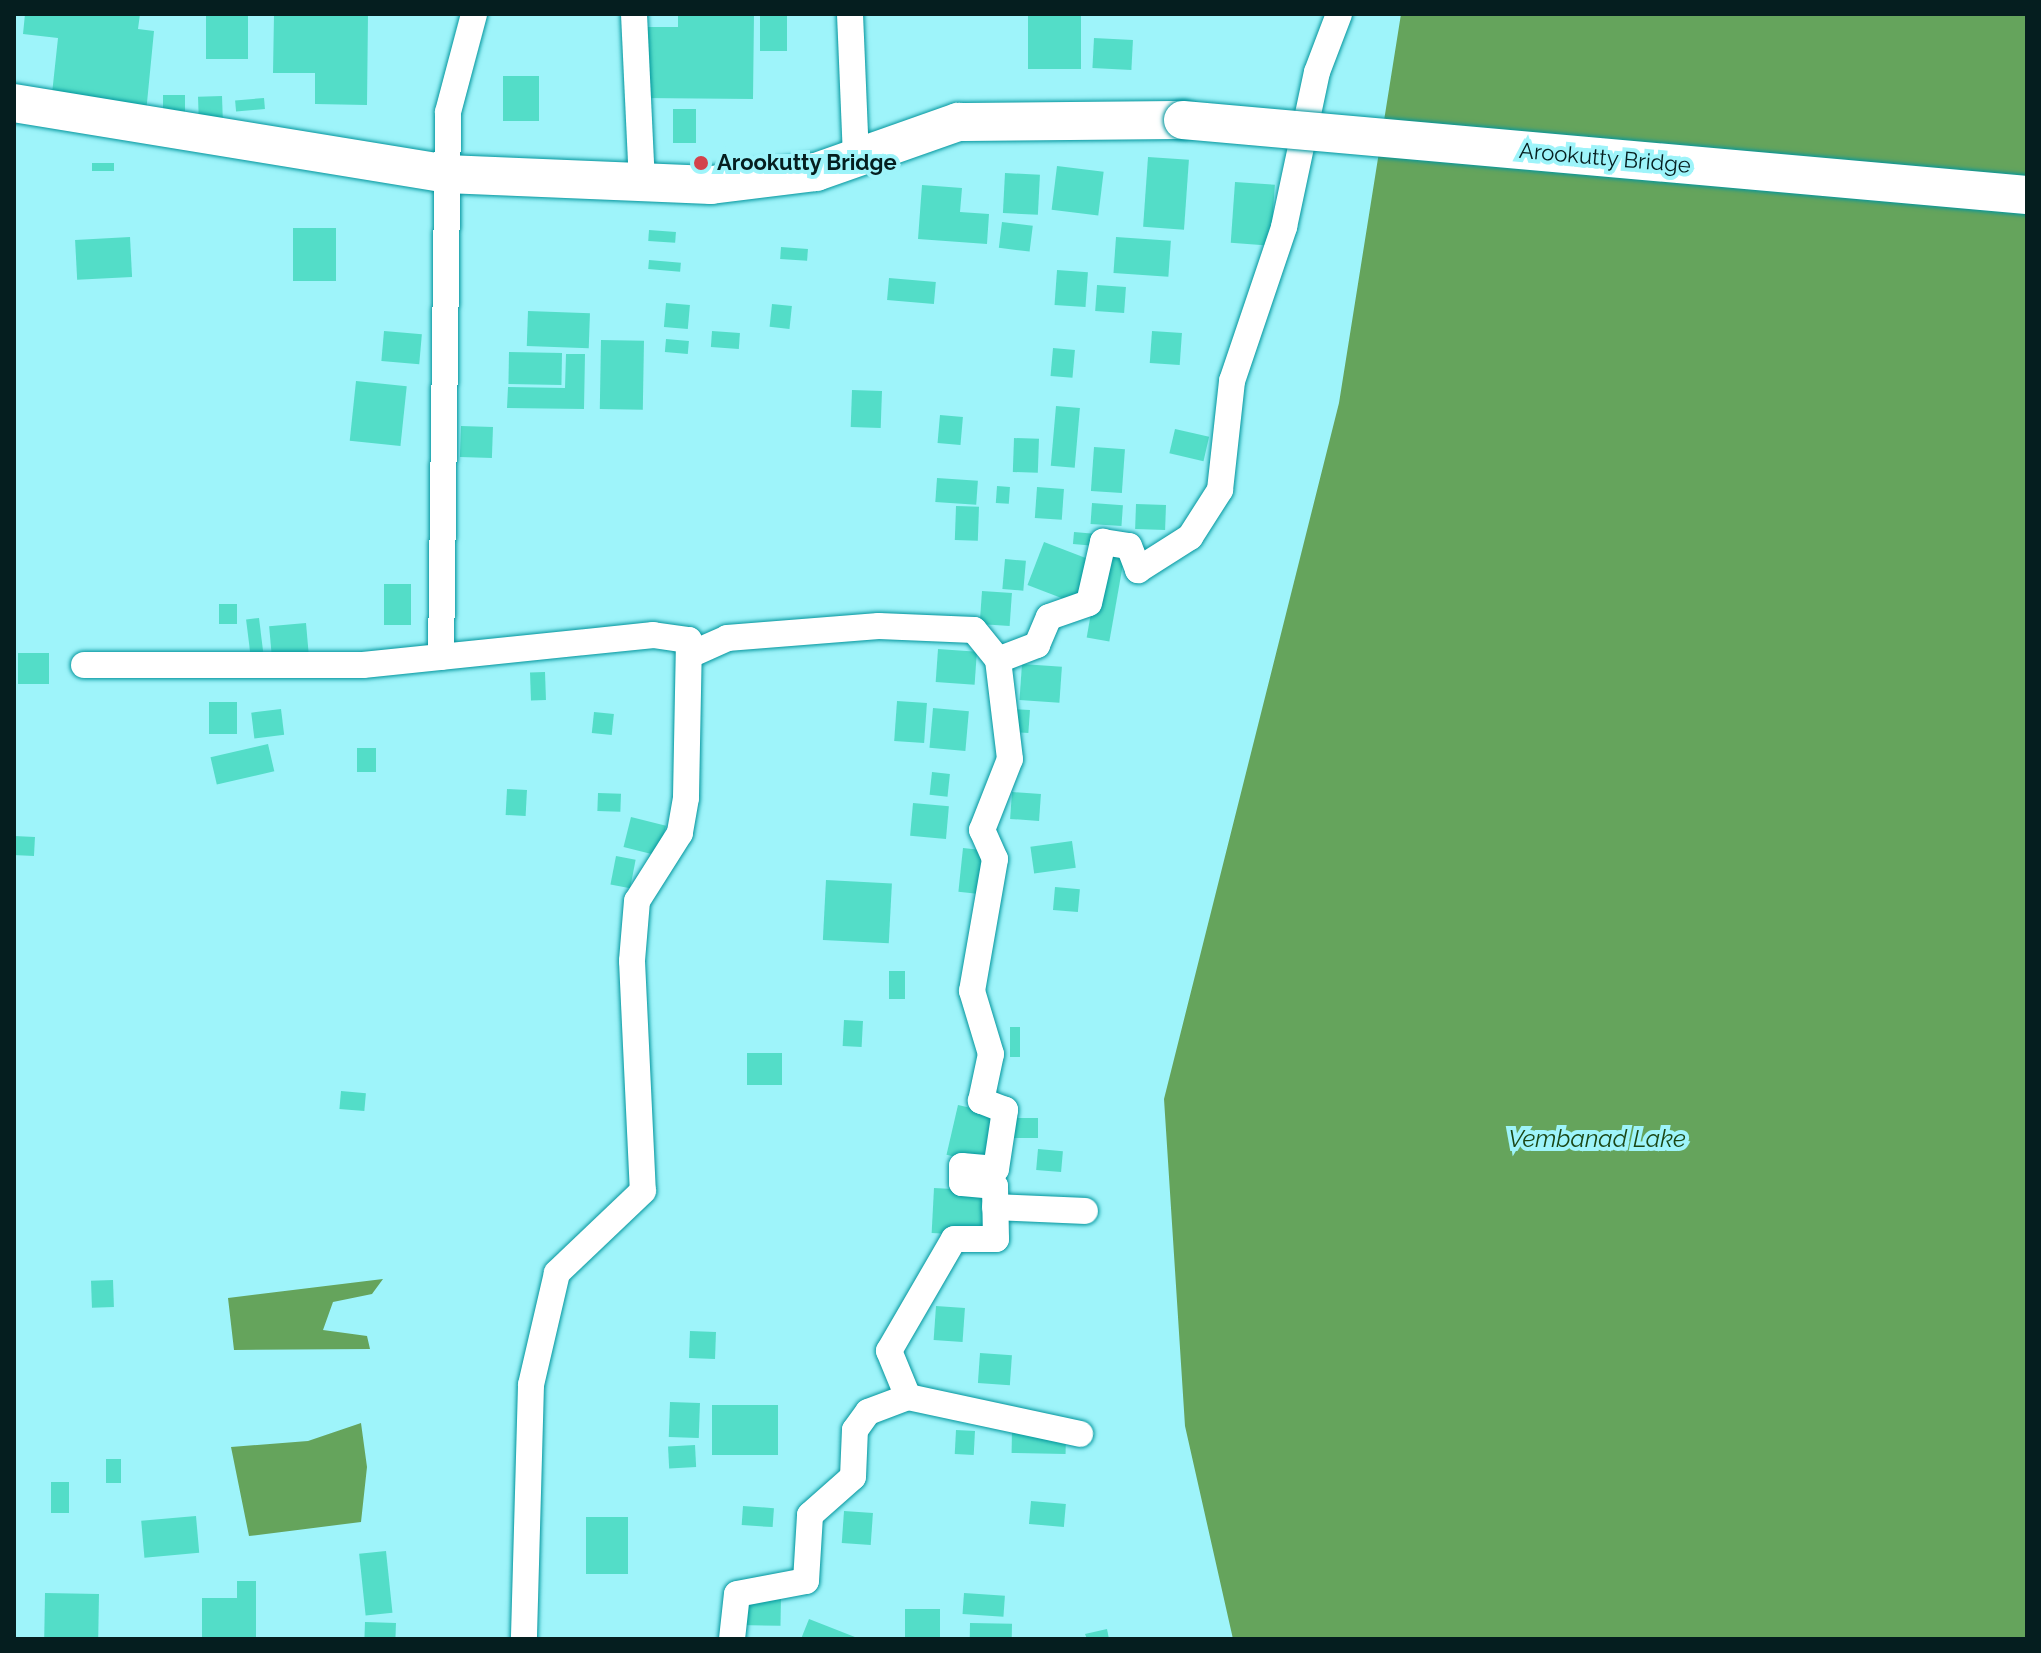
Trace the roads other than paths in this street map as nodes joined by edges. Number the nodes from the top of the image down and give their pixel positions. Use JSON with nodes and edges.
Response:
{"nodes":[{"id":1,"x":474,"y":14,"type":"edge"},
{"id":2,"x":634,"y":14,"type":"edge"},
{"id":3,"x":850,"y":14,"type":"edge"},
{"id":4,"x":1339,"y":14,"type":"edge"},
{"id":5,"x":14,"y":103,"type":"edge"},
{"id":6,"x":856,"y":158,"type":"junction"},
{"id":7,"x":446,"y":174,"type":"junction"},
{"id":8,"x":642,"y":182,"type":"junction"},
{"id":9,"x":2027,"y":195,"type":"edge"},
{"id":10,"x":694,"y":653,"type":"junction"},
{"id":11,"x":441,"y":657,"type":"junction"},
{"id":12,"x":998,"y":660,"type":"junction"},
{"id":13,"x":84,"y":665,"type":"dead end"},
{"id":14,"x":995,"y":1207,"type":"junction"},
{"id":15,"x":1085,"y":1211,"type":"dead end"},
{"id":16,"x":908,"y":1397,"type":"junction"},
{"id":17,"x":1080,"y":1434,"type":"dead end"},
{"id":18,"x":524,"y":1639,"type":"edge"},
{"id":19,"x":732,"y":1639,"type":"edge"}],
"edges":[{"from":1,"to":7,"type":"street"},
{"from":2,"to":8,"type":"street"},
{"from":3,"to":6,"type":"street"},
{"from":4,"to":12,"type":"street"},
{"from":5,"to":7,"type":"main road","name":"Arookutty Bridge"},
{"from":6,"to":8,"type":"main road","name":"Arookutty Bridge"},
{"from":6,"to":9,"type":"main road","name":"Arookutty Bridge","bridge":true},
{"from":7,"to":8,"type":"main road","name":"Arookutty Bridge"},
{"from":7,"to":11,"type":"street"},
{"from":10,"to":11,"type":"street"},
{"from":10,"to":12,"type":"street"},
{"from":10,"to":18,"type":"street"},
{"from":11,"to":13,"type":"street"},
{"from":12,"to":14,"type":"street"},
{"from":14,"to":15,"type":"street"},
{"from":14,"to":16,"type":"street"},
{"from":16,"to":17,"type":"street"},
{"from":16,"to":19,"type":"street"}]}
